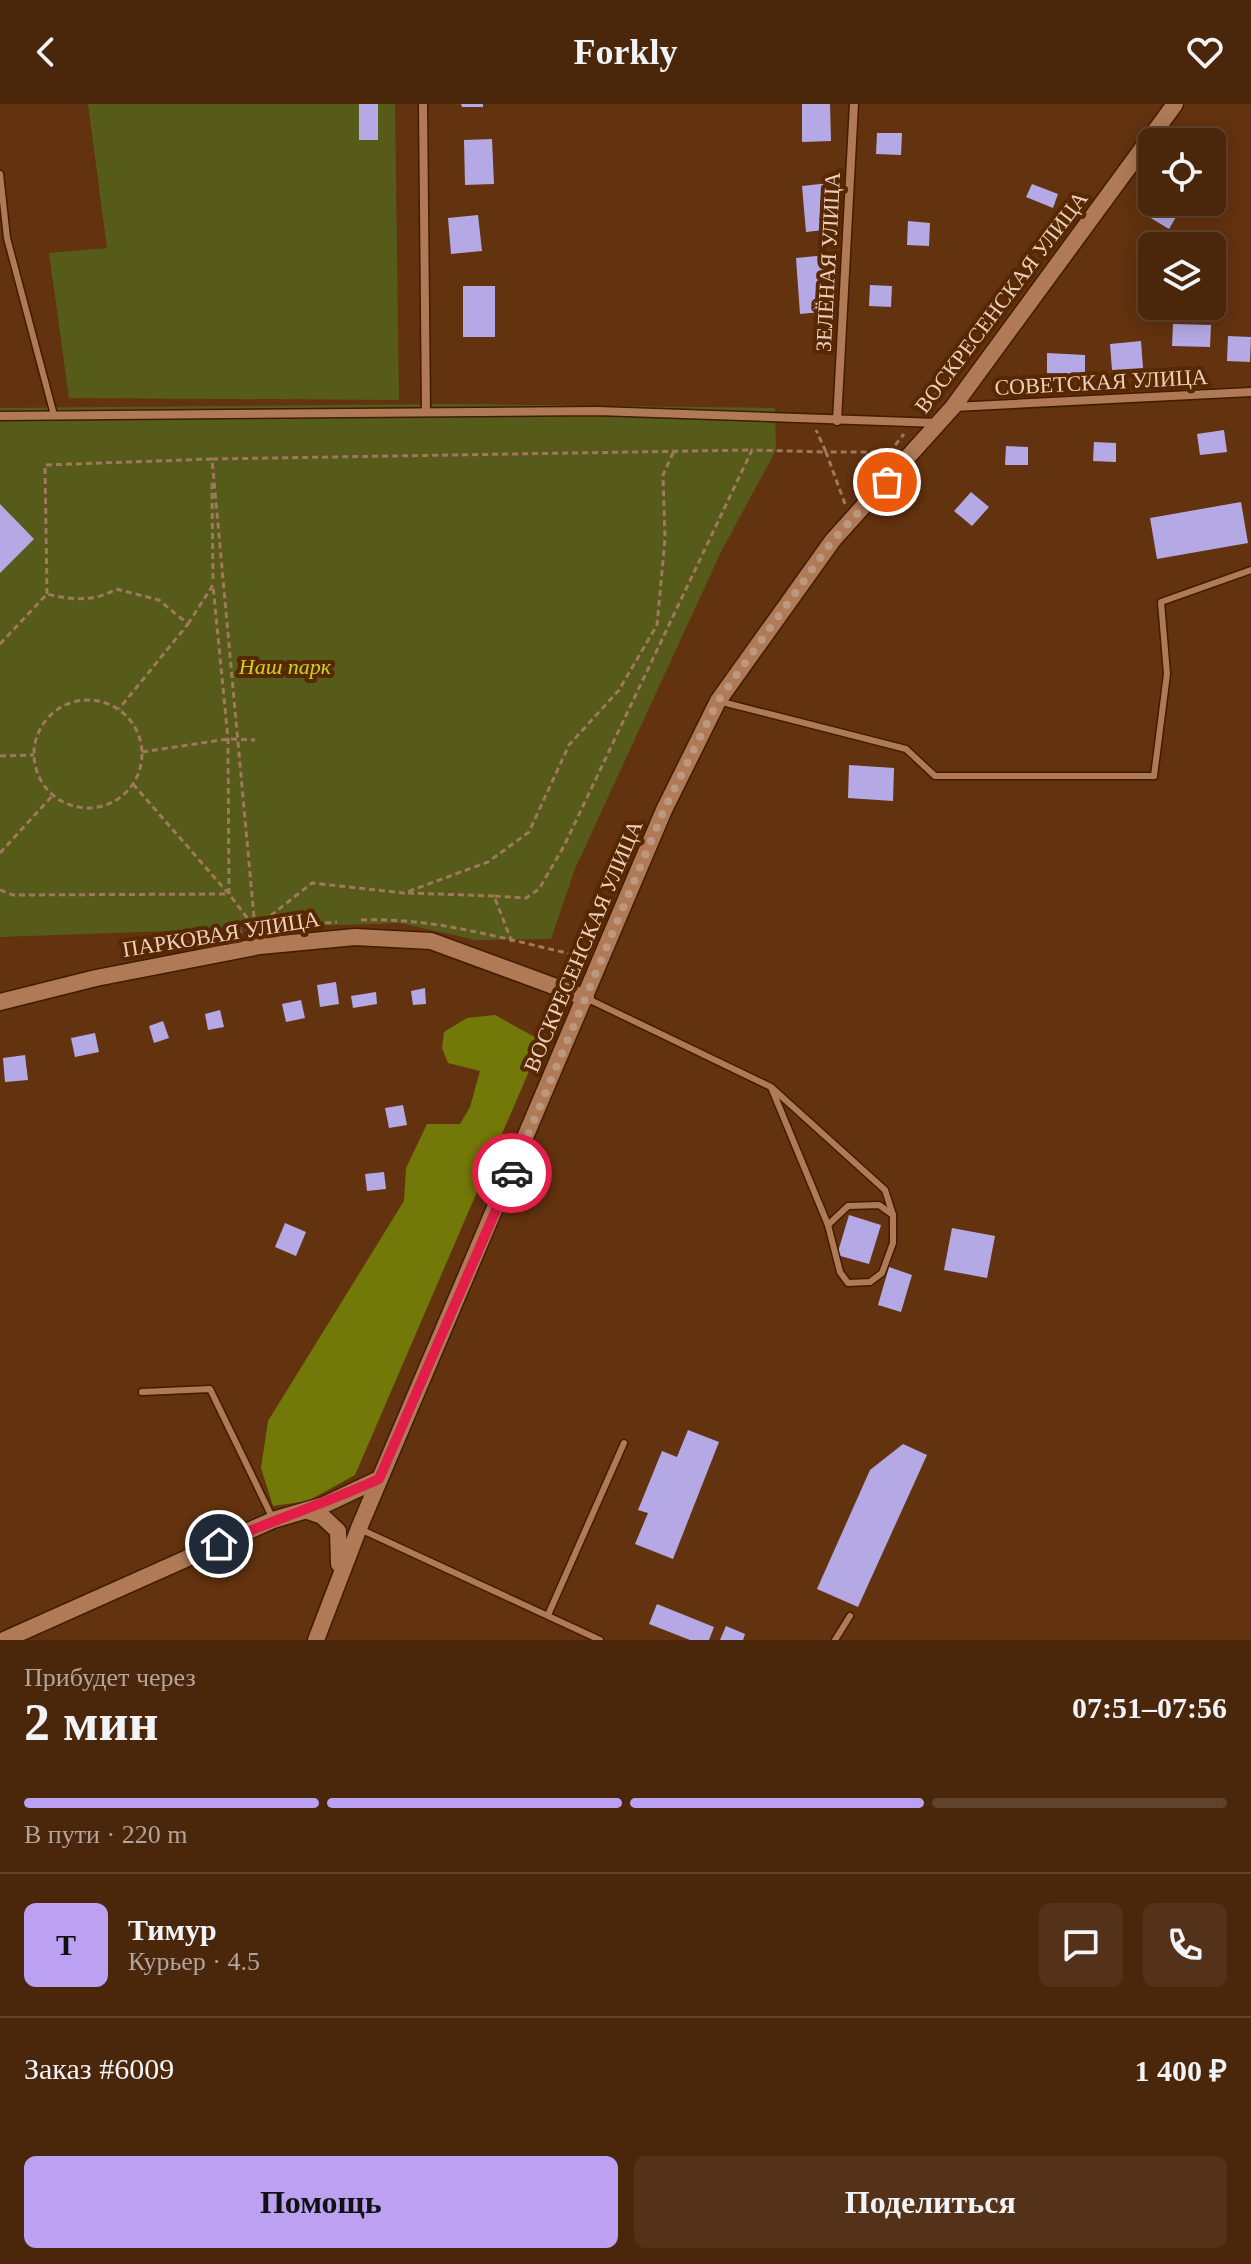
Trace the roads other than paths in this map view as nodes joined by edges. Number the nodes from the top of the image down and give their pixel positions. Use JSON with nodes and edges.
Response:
{"nodes":[{"id":1,"x":423,"y":104,"type":"edge"},
{"id":2,"x":854,"y":104,"type":"edge"},
{"id":3,"x":1175,"y":104,"type":"edge"},
{"id":4,"x":0,"y":174,"type":"edge"},
{"id":5,"x":1251,"y":392,"type":"edge"},
{"id":6,"x":953,"y":407,"type":"junction"},
{"id":7,"x":426,"y":412,"type":"junction"},
{"id":8,"x":54,"y":415,"type":"junction"},
{"id":9,"x":0,"y":416,"type":"edge"},
{"id":10,"x":837,"y":421,"type":"junction"},
{"id":11,"x":940,"y":423,"type":"junction"},
{"id":12,"x":1251,"y":570,"type":"edge"},
{"id":13,"x":718,"y":701,"type":"junction"},
{"id":14,"x":586,"y":998,"type":"junction"},
{"id":15,"x":0,"y":1002,"type":"edge"},
{"id":16,"x":771,"y":1087,"type":"junction"},
{"id":17,"x":893,"y":1215,"type":"junction"},
{"id":18,"x":828,"y":1225,"type":"junction"},
{"id":19,"x":142,"y":1392,"type":"dead end"},
{"id":20,"x":624,"y":1443,"type":"dead end"},
{"id":21,"x":379,"y":1479,"type":"junction"},
{"id":22,"x":308,"y":1511,"type":"junction"},
{"id":23,"x":273,"y":1520,"type":"junction"},
{"id":24,"x":359,"y":1528,"type":"junction"},
{"id":25,"x":337,"y":1581,"type":"junction"},
{"id":26,"x":548,"y":1615,"type":"junction"},
{"id":27,"x":850,"y":1616,"type":"dead end"},
{"id":28,"x":4,"y":1640,"type":"edge"},
{"id":29,"x":316,"y":1640,"type":"edge"},
{"id":30,"x":600,"y":1640,"type":"edge"},
{"id":31,"x":835,"y":1640,"type":"edge"}],
"edges":[{"from":1,"to":7,"type":"street"},
{"from":2,"to":10,"type":"street","name":"ЗЕЛЁНАЯ УЛИЦА"},
{"from":3,"to":6,"type":"street","name":"ВОСКРЕСЕНСКАЯ УЛИЦА"},
{"from":4,"to":8,"type":"lane"},
{"from":5,"to":6,"type":"street","name":"СОВЕТСКАЯ УЛИЦА"},
{"from":6,"to":11,"type":"street","name":"ВОСКРЕСЕНСКАЯ УЛИЦА"},
{"from":7,"to":8,"type":"street"},
{"from":7,"to":10,"type":"street"},
{"from":8,"to":9,"type":"street"},
{"from":10,"to":11,"type":"street"},
{"from":11,"to":13,"type":"street","name":"ВОСКРЕСЕНСКАЯ УЛИЦА"},
{"from":12,"to":13,"type":"lane"},
{"from":13,"to":14,"type":"street","name":"ВОСКРЕСЕНСКАЯ УЛИЦА"},
{"from":14,"to":15,"type":"street","name":"ПАРКОВАЯ УЛИЦА"},
{"from":14,"to":16,"type":"lane"},
{"from":14,"to":21,"type":"street","name":"ВОСКРЕСЕНСКАЯ УЛИЦА"},
{"from":16,"to":17,"type":"lane"},
{"from":16,"to":18,"type":"lane"},
{"from":17,"to":18,"type":"lane"},
{"from":17,"to":18,"type":"lane"},
{"from":19,"to":23,"type":"lane"},
{"from":20,"to":26,"type":"lane"},
{"from":21,"to":22,"type":"street"},
{"from":21,"to":24,"type":"street","name":"ВОСКРЕСЕНСКАЯ УЛИЦА"},
{"from":22,"to":23,"type":"street"},
{"from":22,"to":24,"type":"street"},
{"from":22,"to":25,"type":"street"},
{"from":23,"to":28,"type":"street"},
{"from":24,"to":25,"type":"street","name":"ВОСКРЕСЕНСКАЯ УЛИЦА"},
{"from":24,"to":26,"type":"lane"},
{"from":25,"to":29,"type":"street","name":"ВОСКРЕСЕНСКАЯ УЛИЦА"},
{"from":26,"to":30,"type":"lane"},
{"from":27,"to":31,"type":"lane"}]}
